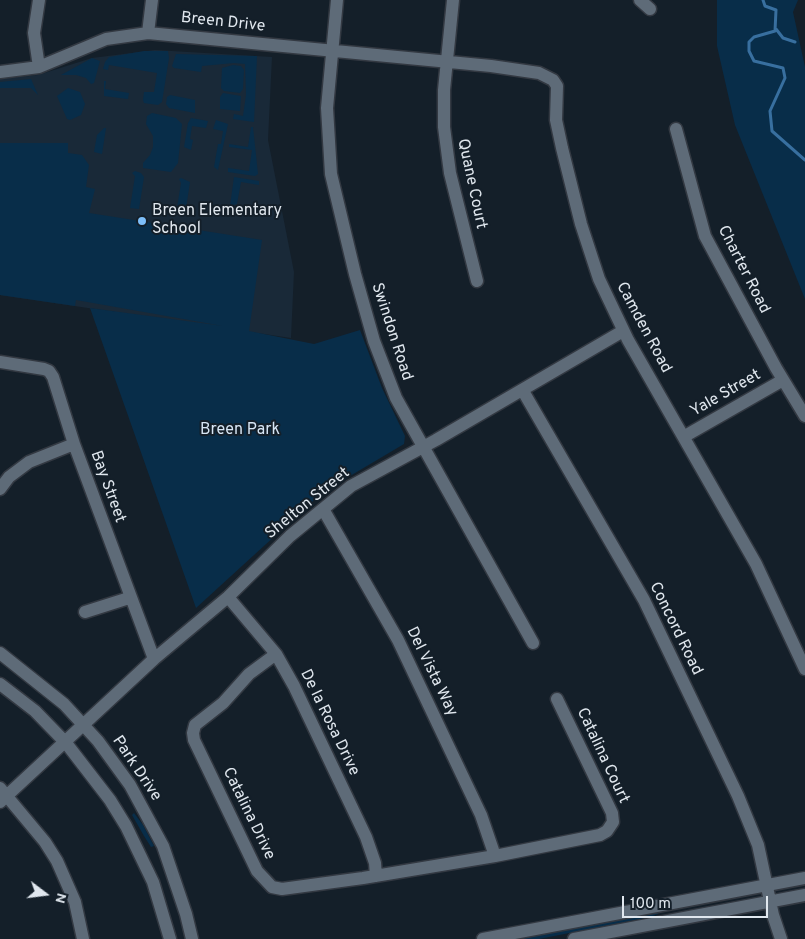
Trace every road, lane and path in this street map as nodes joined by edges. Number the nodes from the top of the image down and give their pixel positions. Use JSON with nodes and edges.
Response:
{"nodes":[{"id":1,"x":39,"y":0,"type":"edge"},
{"id":2,"x":152,"y":0,"type":"edge"},
{"id":3,"x":337,"y":0,"type":"edge"},
{"id":4,"x":453,"y":0,"type":"edge"},
{"id":5,"x":148,"y":33,"type":"junction"},
{"id":6,"x":332,"y":52,"type":"junction"},
{"id":7,"x":448,"y":62,"type":"junction"},
{"id":8,"x":39,"y":67,"type":"junction"},
{"id":9,"x":0,"y":72,"type":"edge"},
{"id":10,"x":676,"y":129,"type":"dead end"},
{"id":11,"x":477,"y":281,"type":"dead end"},
{"id":12,"x":624,"y":332,"type":"junction"},
{"id":13,"x":0,"y":362,"type":"edge"},
{"id":14,"x":783,"y":380,"type":"junction"},
{"id":15,"x":523,"y":391,"type":"junction"},
{"id":16,"x":805,"y":416,"type":"edge"},
{"id":17,"x":684,"y":436,"type":"junction"},
{"id":18,"x":74,"y":444,"type":"junction"},
{"id":19,"x":424,"y":447,"type":"junction"},
{"id":20,"x":0,"y":489,"type":"edge"},
{"id":21,"x":323,"y":509,"type":"junction"},
{"id":22,"x":228,"y":597,"type":"junction"},
{"id":23,"x":129,"y":598,"type":"junction"},
{"id":24,"x":85,"y":612,"type":"dead end"},
{"id":25,"x":533,"y":643,"type":"dead end"},
{"id":26,"x":0,"y":653,"type":"edge"},
{"id":27,"x":276,"y":654,"type":"junction"},
{"id":28,"x":154,"y":659,"type":"junction"},
{"id":29,"x":805,"y":669,"type":"edge"},
{"id":30,"x":0,"y":684,"type":"edge"},
{"id":31,"x":557,"y":699,"type":"dead end"},
{"id":32,"x":75,"y":735,"type":"junction"},
{"id":33,"x":2,"y":796,"type":"edge"},
{"id":34,"x":495,"y":856,"type":"junction"},
{"id":35,"x":376,"y":876,"type":"junction"},
{"id":36,"x":805,"y":878,"type":"edge"},
{"id":37,"x":769,"y":893,"type":"junction"},
{"id":38,"x":805,"y":895,"type":"edge"},
{"id":39,"x":83,"y":939,"type":"edge"},
{"id":40,"x":170,"y":939,"type":"edge"},
{"id":41,"x":192,"y":939,"type":"edge"},
{"id":42,"x":483,"y":939,"type":"edge"},
{"id":43,"x":574,"y":939,"type":"edge"},
{"id":44,"x":781,"y":939,"type":"edge"}],
"edges":[{"from":1,"to":8,"type":"street"},
{"from":2,"to":5,"type":"street"},
{"from":3,"to":6,"type":"street","name":"Swindon Road"},
{"from":4,"to":7,"type":"street","name":"Quane Court"},
{"from":5,"to":6,"type":"street","name":"Breen Drive"},
{"from":5,"to":8,"type":"street","name":"Breen Drive"},
{"from":6,"to":7,"type":"street","name":"Breen Drive"},
{"from":6,"to":19,"type":"street","name":"Swindon Road"},
{"from":7,"to":11,"type":"street","name":"Quane Court"},
{"from":7,"to":12,"type":"street","name":"Camden Road"},
{"from":8,"to":9,"type":"street","name":"Breen Drive"},
{"from":10,"to":14,"type":"street","name":"Charter Road"},
{"from":12,"to":15,"type":"street","name":"Shelton Street"},
{"from":12,"to":17,"type":"street","name":"Camden Road"},
{"from":13,"to":18,"type":"street","name":"Bay Street"},
{"from":14,"to":16,"type":"street","name":"Charter Road"},
{"from":14,"to":17,"type":"street","name":"Yale Street"},
{"from":15,"to":19,"type":"street","name":"Shelton Street"},
{"from":15,"to":37,"type":"street","name":"Concord Road"},
{"from":17,"to":29,"type":"street","name":"Camden Road"},
{"from":18,"to":20,"type":"street"},
{"from":18,"to":23,"type":"street","name":"Bay Street"},
{"from":19,"to":21,"type":"street","name":"Shelton Street"},
{"from":19,"to":25,"type":"street","name":"Swindon Road"},
{"from":21,"to":22,"type":"street","name":"Shelton Street"},
{"from":21,"to":34,"type":"street","name":"Del Vista Way"},
{"from":22,"to":27,"type":"street","name":"De la Rosa Drive"},
{"from":22,"to":28,"type":"street","name":"Shelton Street"},
{"from":23,"to":24,"type":"street"},
{"from":23,"to":28,"type":"street","name":"Bay Street"},
{"from":26,"to":32,"type":"street","name":"Park Drive"},
{"from":27,"to":35,"type":"street","name":"De la Rosa Drive"},
{"from":27,"to":35,"type":"street","name":"Catalina Drive"},
{"from":28,"to":32,"type":"street","name":"Shelton Street"},
{"from":30,"to":32,"type":"street","name":"Park Drive"},
{"from":31,"to":34,"type":"street","name":"Catalina Court"},
{"from":32,"to":33,"type":"street","name":"Shelton Street"},
{"from":32,"to":40,"type":"street","name":"Park Drive"},
{"from":32,"to":41,"type":"street","name":"Park Drive"},
{"from":33,"to":39,"type":"street"},
{"from":34,"to":35,"type":"street","name":"Catalina Drive"},
{"from":36,"to":37,"type":"street"},
{"from":37,"to":38,"type":"street"},
{"from":37,"to":42,"type":"street"},
{"from":37,"to":43,"type":"street"},
{"from":37,"to":44,"type":"street","name":"Concord Road"}]}
